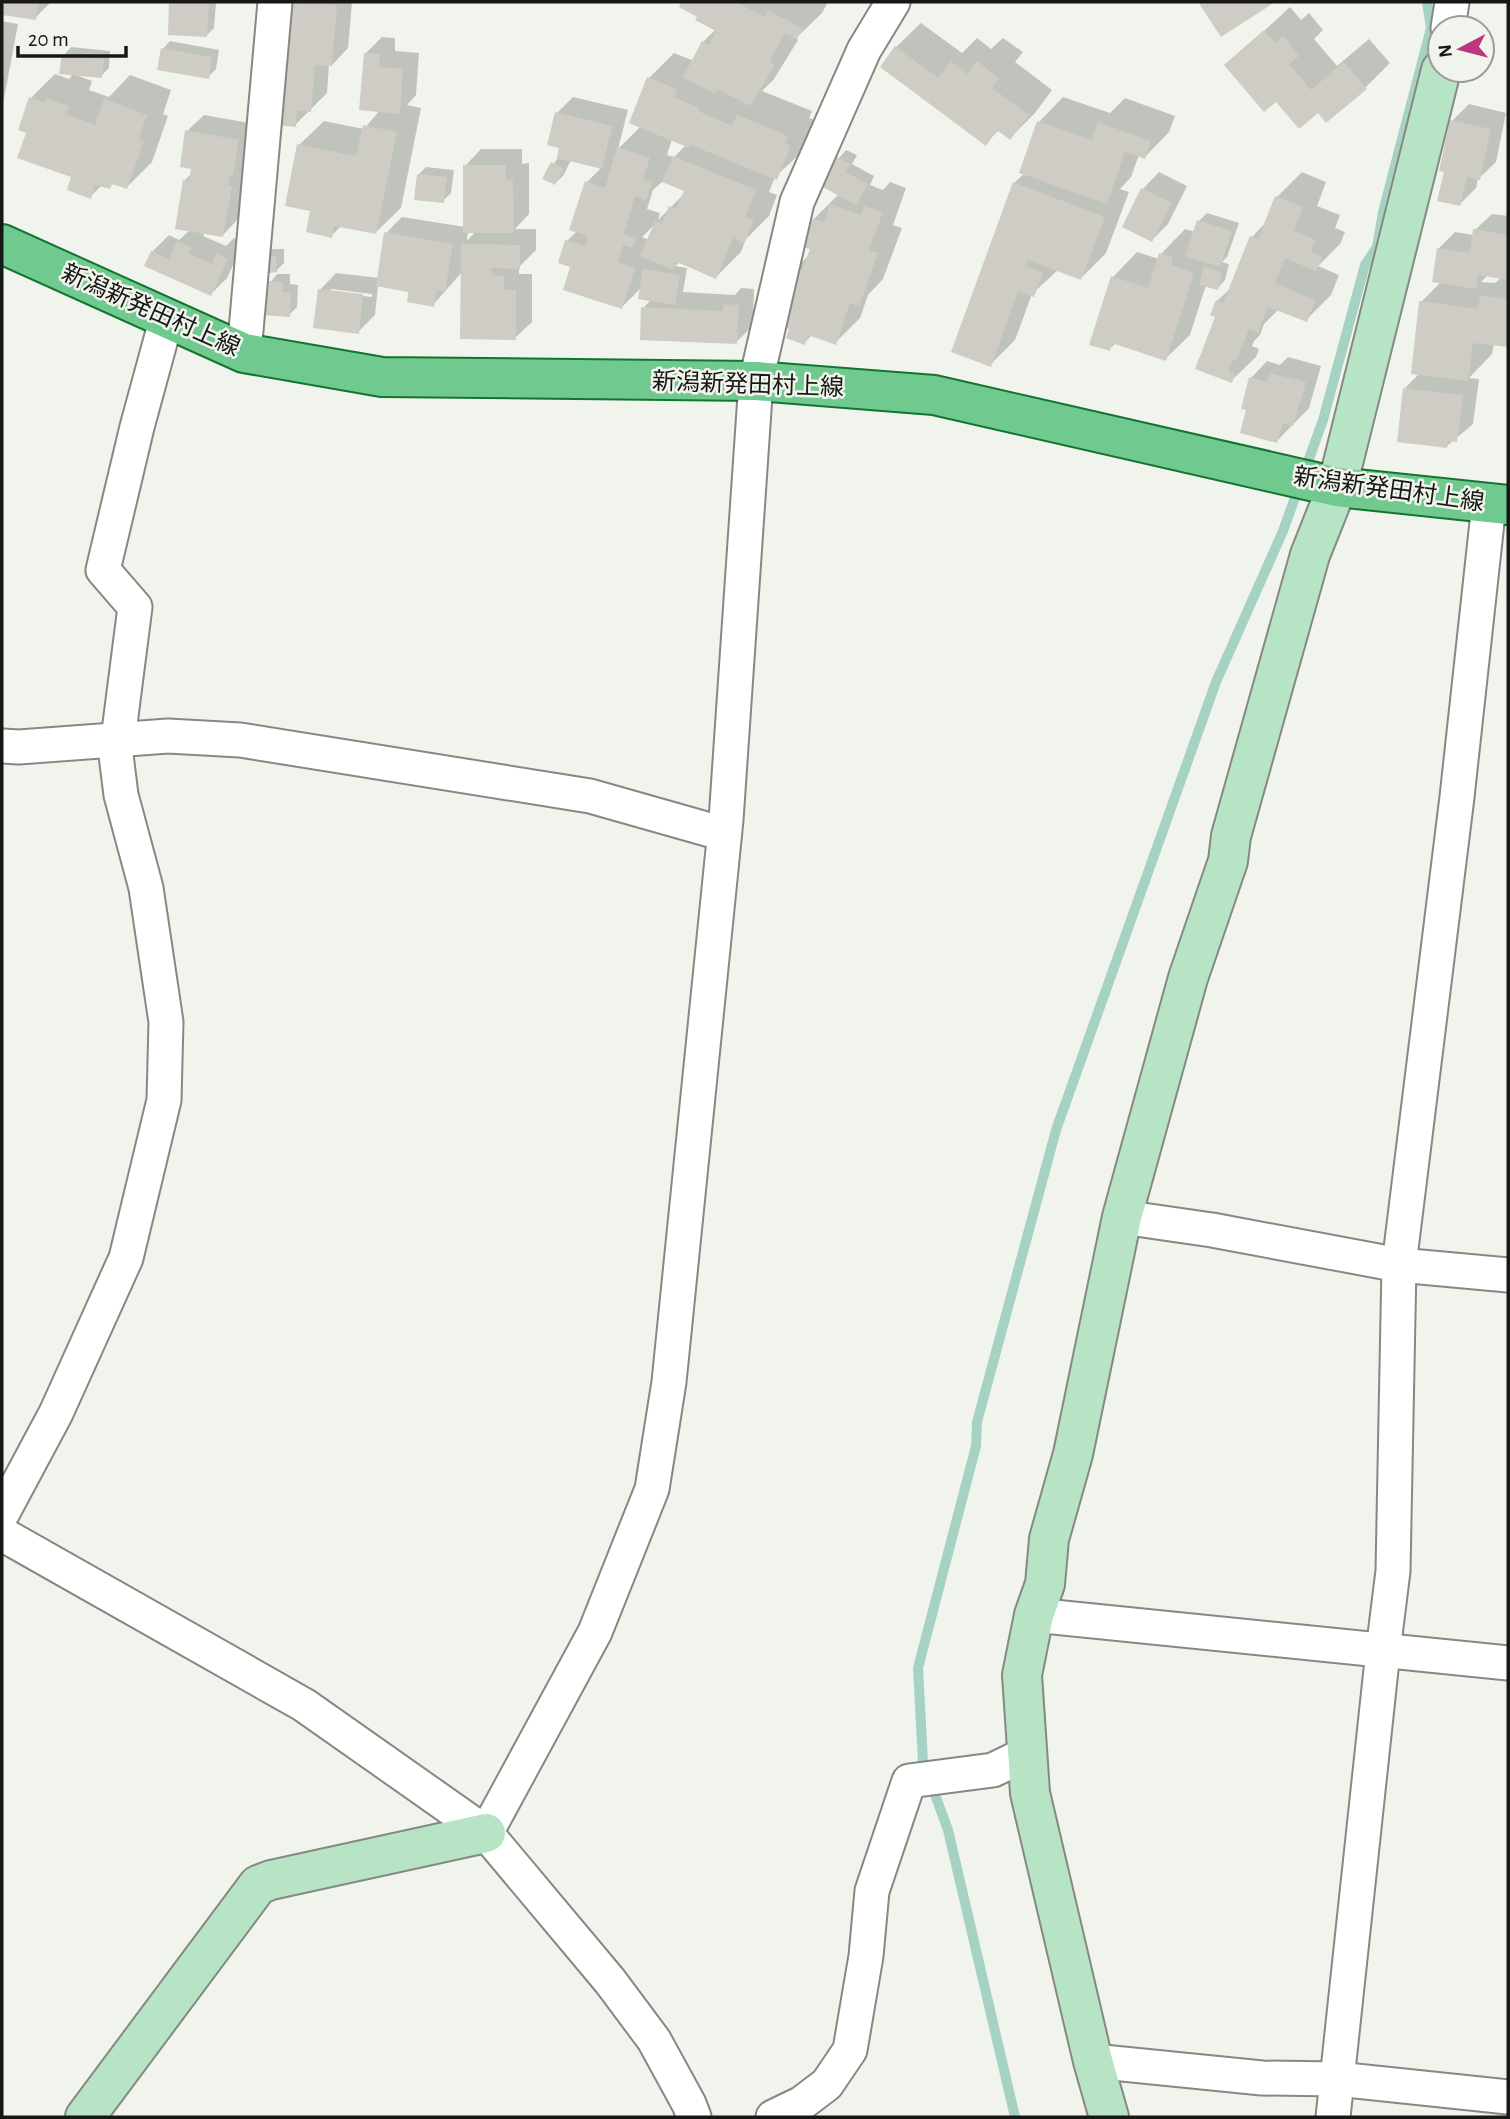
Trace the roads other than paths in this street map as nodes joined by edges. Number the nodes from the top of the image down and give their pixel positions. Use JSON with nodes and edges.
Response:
{"nodes":[{"id":1,"x":275,"y":2,"type":"edge"},
{"id":2,"x":893,"y":2,"type":"edge"},
{"id":3,"x":1438,"y":84,"type":"edge"},
{"id":4,"x":2,"y":244,"type":"edge"},
{"id":5,"x":167,"y":317,"type":"junction"},
{"id":6,"x":244,"y":353,"type":"junction"},
{"id":7,"x":756,"y":381,"type":"junction"},
{"id":8,"x":1337,"y":487,"type":"junction"},
{"id":9,"x":1498,"y":505,"type":"edge"},
{"id":10,"x":118,"y":739,"type":"junction"},
{"id":11,"x":2,"y":746,"type":"edge"},
{"id":12,"x":724,"y":834,"type":"junction"},
{"id":13,"x":1122,"y":1217,"type":"junction"},
{"id":14,"x":1399,"y":1265,"type":"junction"},
{"id":15,"x":1508,"y":1275,"type":"edge"},
{"id":16,"x":2,"y":1514,"type":"edge"},
{"id":17,"x":2,"y":1534,"type":"edge"},
{"id":18,"x":1034,"y":1615,"type":"junction"},
{"id":19,"x":1383,"y":1651,"type":"junction"},
{"id":20,"x":1508,"y":1663,"type":"edge"},
{"id":21,"x":1028,"y":1753,"type":"junction"},
{"id":22,"x":486,"y":1833,"type":"junction"},
{"id":23,"x":1093,"y":2061,"type":"junction"},
{"id":24,"x":1337,"y":2079,"type":"junction"},
{"id":25,"x":1508,"y":2097,"type":"edge"},
{"id":26,"x":85,"y":2117,"type":"edge"},
{"id":27,"x":694,"y":2117,"type":"edge"},
{"id":28,"x":773,"y":2117,"type":"edge"},
{"id":29,"x":1110,"y":2117,"type":"edge"},
{"id":30,"x":1333,"y":2117,"type":"edge"}],
"edges":[{"from":1,"to":6,"type":"street"},
{"from":2,"to":7,"type":"street"},
{"from":3,"to":8,"type":"street"},
{"from":4,"to":5,"type":"main road","name":"新潟新発田村上線"},
{"from":5,"to":6,"type":"main road","name":"新潟新発田村上線"},
{"from":5,"to":10,"type":"street"},
{"from":6,"to":7,"type":"main road","name":"新潟新発田村上線"},
{"from":7,"to":8,"type":"main road","name":"新潟新発田村上線"},
{"from":7,"to":12,"type":"street"},
{"from":8,"to":9,"type":"main road","name":"新潟新発田村上線"},
{"from":8,"to":13,"type":"street"},
{"from":9,"to":14,"type":"street"},
{"from":10,"to":11,"type":"street"},
{"from":10,"to":12,"type":"street"},
{"from":10,"to":16,"type":"street"},
{"from":12,"to":22,"type":"street"},
{"from":13,"to":14,"type":"street"},
{"from":13,"to":18,"type":"street"},
{"from":14,"to":15,"type":"street"},
{"from":14,"to":19,"type":"street"},
{"from":17,"to":22,"type":"street"},
{"from":18,"to":19,"type":"street"},
{"from":18,"to":21,"type":"street"},
{"from":19,"to":20,"type":"street"},
{"from":19,"to":24,"type":"street"},
{"from":21,"to":23,"type":"street"},
{"from":21,"to":28,"type":"street"},
{"from":22,"to":26,"type":"street"},
{"from":22,"to":27,"type":"street"},
{"from":23,"to":24,"type":"street"},
{"from":23,"to":29,"type":"street"},
{"from":24,"to":25,"type":"street"},
{"from":24,"to":30,"type":"street"}]}
